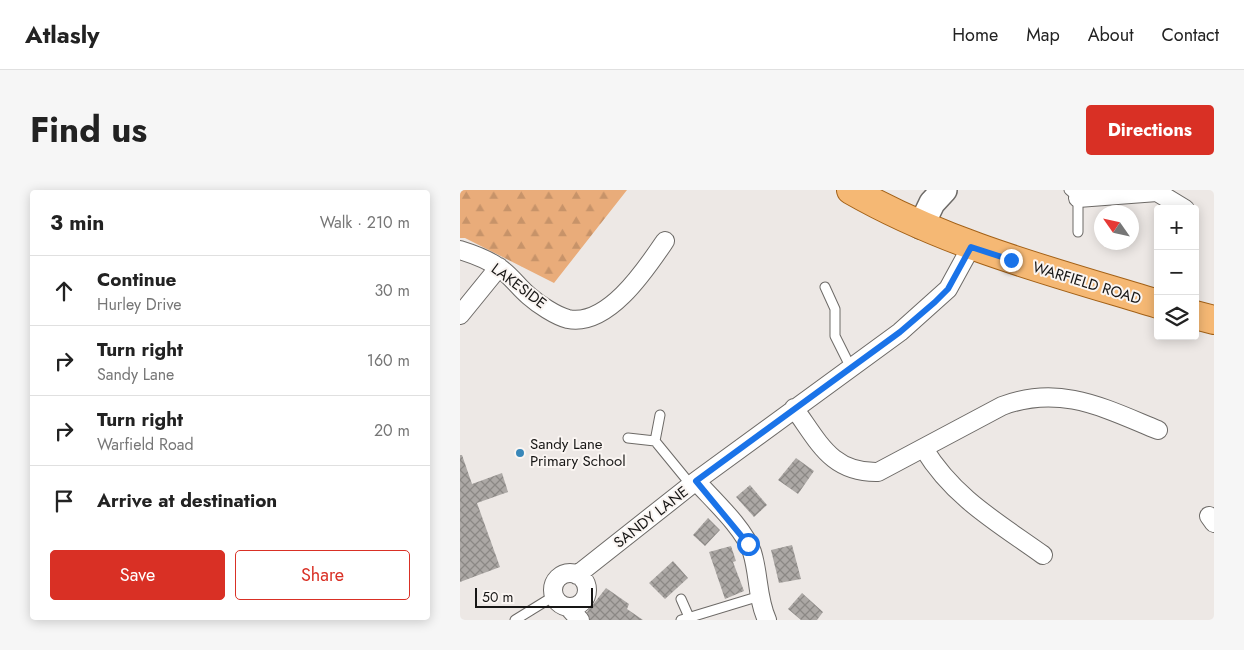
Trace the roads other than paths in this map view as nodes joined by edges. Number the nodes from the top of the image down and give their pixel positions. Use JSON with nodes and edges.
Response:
{"nodes":[{"id":1,"x":851,"y":190,"type":"edge"},
{"id":2,"x":944,"y":190,"type":"edge"},
{"id":3,"x":1157,"y":191,"type":"edge"},
{"id":4,"x":1074,"y":194,"type":"edge"},
{"id":5,"x":1179,"y":205,"type":"edge"},
{"id":6,"x":921,"y":226,"type":"junction"},
{"id":7,"x":1078,"y":232,"type":"dead end"},
{"id":8,"x":665,"y":241,"type":"dead end"},
{"id":9,"x":971,"y":247,"type":"junction"},
{"id":10,"x":460,"y":250,"type":"edge"},
{"id":11,"x":499,"y":267,"type":"junction"},
{"id":12,"x":825,"y":287,"type":"dead end"},
{"id":13,"x":1154,"y":303,"type":"edge"},
{"id":14,"x":460,"y":315,"type":"edge"},
{"id":15,"x":1199,"y":316,"type":"edge"},
{"id":16,"x":1214,"y":320,"type":"edge"},
{"id":17,"x":851,"y":368,"type":"junction"},
{"id":18,"x":794,"y":408,"type":"junction"},
{"id":19,"x":660,"y":414,"type":"dead end"},
{"id":20,"x":1158,"y":430,"type":"dead end"},
{"id":21,"x":628,"y":438,"type":"dead end"},
{"id":22,"x":655,"y":441,"type":"junction"},
{"id":23,"x":924,"y":449,"type":"junction"},
{"id":24,"x":694,"y":483,"type":"junction"},
{"id":25,"x":1043,"y":555,"type":"dead end"},
{"id":26,"x":577,"y":575,"type":"junction"},
{"id":27,"x":760,"y":596,"type":"junction"},
{"id":28,"x":681,"y":599,"type":"dead end"},
{"id":29,"x":561,"y":601,"type":"junction"},
{"id":30,"x":685,"y":619,"type":"edge"},
{"id":31,"x":515,"y":620,"type":"edge"},
{"id":32,"x":580,"y":620,"type":"edge"},
{"id":33,"x":767,"y":620,"type":"edge"}],
"edges":[{"from":1,"to":6,"type":"main road","name":"WARFIELD ROAD"},
{"from":2,"to":6,"type":"street"},
{"from":3,"to":4,"type":"street"},
{"from":3,"to":5,"type":"street"},
{"from":4,"to":7,"type":"lane"},
{"from":6,"to":9,"type":"main road","name":"WARFIELD ROAD"},
{"from":8,"to":11,"type":"street","name":"LAKESIDE"},
{"from":9,"to":13,"type":"main road","name":"WARFIELD ROAD"},
{"from":9,"to":17,"type":"street","name":"SANDY LANE"},
{"from":10,"to":11,"type":"street","name":"LAKESIDE"},
{"from":11,"to":14,"type":"street"},
{"from":12,"to":17,"type":"lane"},
{"from":15,"to":16,"type":"main road"},
{"from":17,"to":18,"type":"street","name":"SANDY LANE"},
{"from":18,"to":23,"type":"street"},
{"from":18,"to":24,"type":"street","name":"SANDY LANE"},
{"from":19,"to":22,"type":"lane"},
{"from":20,"to":23,"type":"street"},
{"from":21,"to":22,"type":"lane"},
{"from":22,"to":24,"type":"lane"},
{"from":23,"to":25,"type":"street"},
{"from":24,"to":26,"type":"street","name":"SANDY LANE"},
{"from":24,"to":27,"type":"street"},
{"from":26,"to":29,"type":"street","name":"SANDY LANE"},
{"from":26,"to":29,"type":"street"},
{"from":27,"to":30,"type":"lane"},
{"from":27,"to":33,"type":"street"},
{"from":28,"to":30,"type":"lane"},
{"from":29,"to":31,"type":"lane"},
{"from":29,"to":32,"type":"street"}]}
